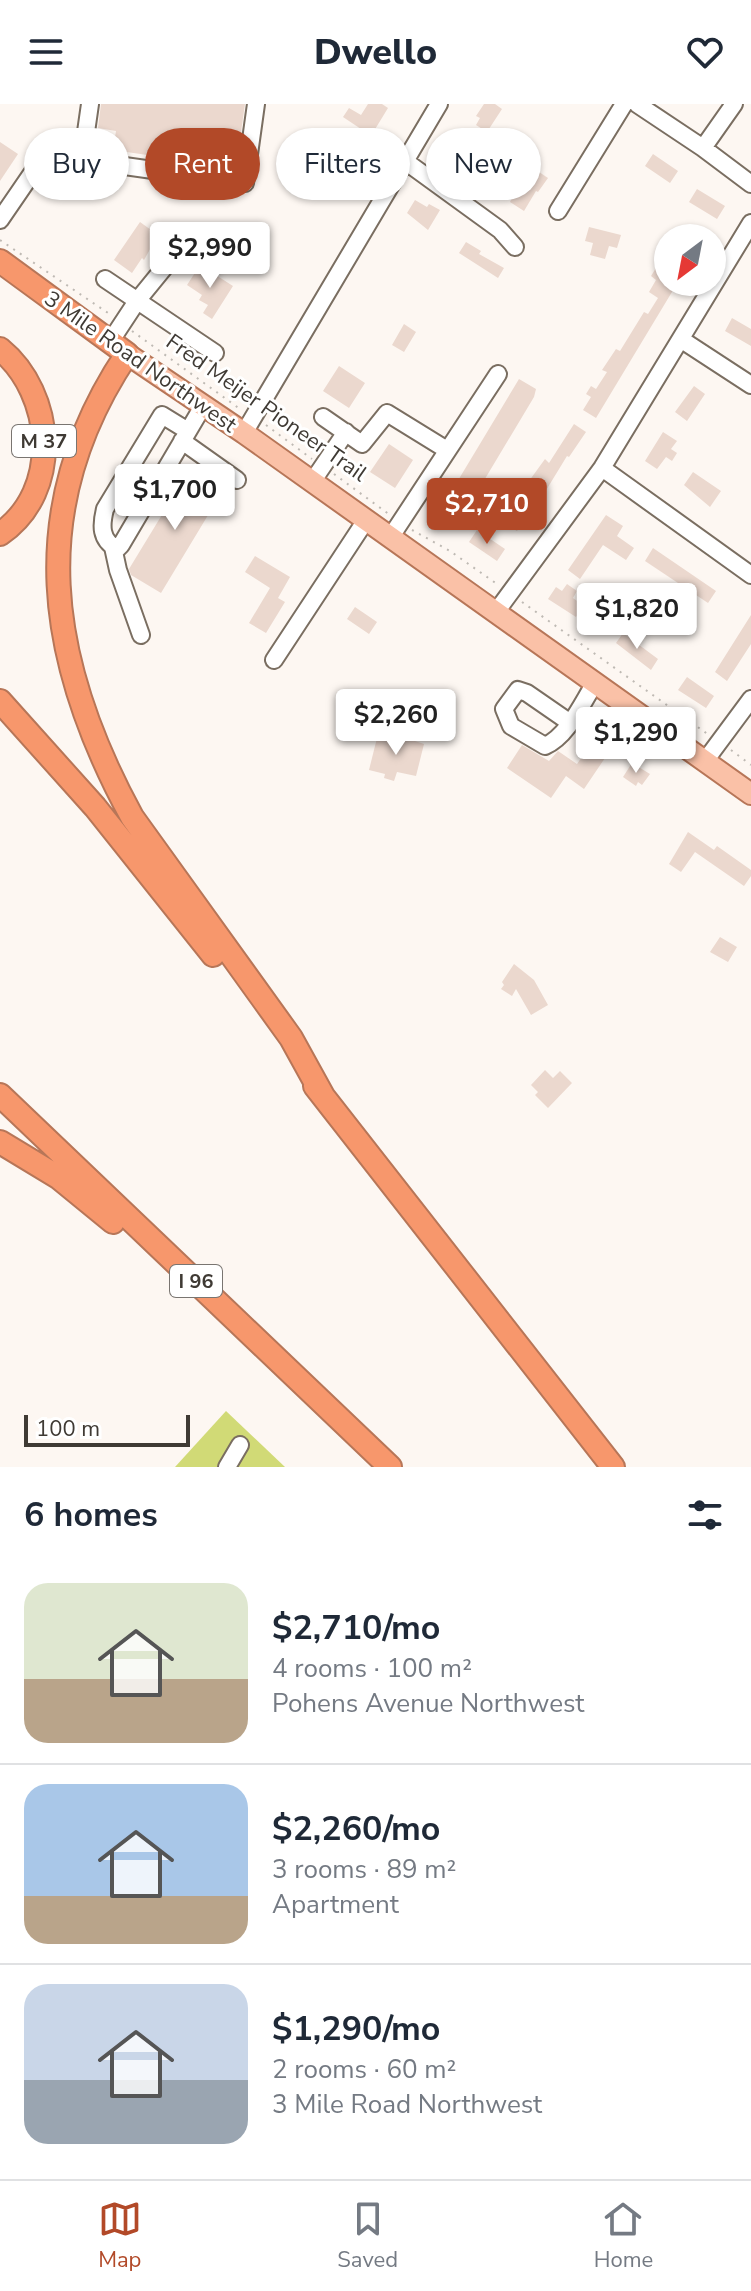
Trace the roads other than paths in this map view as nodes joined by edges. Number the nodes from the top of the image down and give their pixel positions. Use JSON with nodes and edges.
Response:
{"nodes":[{"id":1,"x":90,"y":104,"type":"edge"},
{"id":2,"x":256,"y":104,"type":"edge"},
{"id":3,"x":439,"y":104,"type":"edge"},
{"id":4,"x":624,"y":104,"type":"edge"},
{"id":5,"x":637,"y":104,"type":"edge"},
{"id":6,"x":734,"y":104,"type":"edge"},
{"id":7,"x":87,"y":128,"type":"edge"},
{"id":8,"x":703,"y":148,"type":"junction"},
{"id":9,"x":410,"y":153,"type":"edge"},
{"id":10,"x":410,"y":165,"type":"edge"},
{"id":11,"x":129,"y":167,"type":"edge"},
{"id":12,"x":24,"y":184,"type":"edge"},
{"id":13,"x":751,"y":184,"type":"edge"},
{"id":14,"x":382,"y":200,"type":"edge"},
{"id":15,"x":558,"y":211,"type":"dead end"},
{"id":16,"x":1,"y":215,"type":"edge"},
{"id":17,"x":751,"y":223,"type":"edge"},
{"id":18,"x":515,"y":247,"type":"dead end"},
{"id":19,"x":177,"y":252,"type":"dead end"},
{"id":20,"x":0,"y":261,"type":"edge"},
{"id":21,"x":105,"y":279,"type":"dead end"},
{"id":22,"x":137,"y":301,"type":"junction"},
{"id":23,"x":120,"y":340,"type":"junction"},
{"id":24,"x":682,"y":340,"type":"junction"},
{"id":25,"x":0,"y":349,"type":"edge"},
{"id":26,"x":215,"y":353,"type":"dead end"},
{"id":27,"x":498,"y":374,"type":"dead end"},
{"id":28,"x":751,"y":385,"type":"edge"},
{"id":29,"x":203,"y":406,"type":"junction"},
{"id":30,"x":323,"y":417,"type":"dead end"},
{"id":31,"x":248,"y":426,"type":"junction"},
{"id":32,"x":346,"y":432,"type":"junction"},
{"id":33,"x":185,"y":436,"type":"junction"},
{"id":34,"x":447,"y":450,"type":"junction"},
{"id":35,"x":602,"y":468,"type":"junction"},
{"id":36,"x":318,"y":474,"type":"junction"},
{"id":37,"x":237,"y":480,"type":"dead end"},
{"id":38,"x":366,"y":520,"type":"junction"},
{"id":39,"x":395,"y":530,"type":"junction"},
{"id":40,"x":0,"y":534,"type":"edge"},
{"id":41,"x":113,"y":547,"type":"junction"},
{"id":42,"x":751,"y":575,"type":"edge"},
{"id":43,"x":496,"y":612,"type":"junction"},
{"id":44,"x":141,"y":635,"type":"dead end"},
{"id":45,"x":274,"y":660,"type":"dead end"},
{"id":46,"x":595,"y":683,"type":"junction"},
{"id":47,"x":751,"y":699,"type":"edge"},
{"id":48,"x":0,"y":701,"type":"edge"},
{"id":49,"x":569,"y":722,"type":"dead end"},
{"id":50,"x":705,"y":761,"type":"junction"},
{"id":51,"x":751,"y":794,"type":"edge"},
{"id":52,"x":0,"y":1095,"type":"edge"},
{"id":53,"x":323,"y":1096,"type":"junction"},
{"id":54,"x":0,"y":1142,"type":"edge"},
{"id":55,"x":268,"y":1349,"type":"junction"},
{"id":56,"x":240,"y":1445,"type":"dead end"},
{"id":57,"x":227,"y":1467,"type":"edge"},
{"id":58,"x":390,"y":1467,"type":"edge"},
{"id":59,"x":613,"y":1467,"type":"edge"}],
"edges":[{"from":1,"to":7,"type":"street"},
{"from":2,"to":11,"type":"street"},
{"from":3,"to":9,"type":"street"},
{"from":4,"to":15,"type":"street"},
{"from":5,"to":8,"type":"street"},
{"from":6,"to":8,"type":"street"},
{"from":8,"to":13,"type":"street"},
{"from":10,"to":18,"type":"street"},
{"from":12,"to":16,"type":"street"},
{"from":14,"to":31,"type":"street"},
{"from":17,"to":24,"type":"street"},
{"from":19,"to":22,"type":"street"},
{"from":20,"to":23,"type":"highway","name":"3 Mile Road Northwest"},
{"from":21,"to":22,"type":"street"},
{"from":22,"to":23,"type":"street"},
{"from":22,"to":26,"type":"street"},
{"from":23,"to":29,"type":"main road","name":"3 Mile Road Northwest"},
{"from":23,"to":53,"type":"highway"},
{"from":24,"to":28,"type":"street"},
{"from":24,"to":35,"type":"street"},
{"from":25,"to":40,"type":"highway","number":"M 37"},
{"from":27,"to":34,"type":"street"},
{"from":29,"to":31,"type":"main road","name":"3 Mile Road Northwest"},
{"from":29,"to":33,"type":"street"},
{"from":30,"to":32,"type":"street"},
{"from":31,"to":36,"type":"main road","name":"3 Mile Road Northwest"},
{"from":32,"to":34,"type":"street"},
{"from":32,"to":36,"type":"street"},
{"from":33,"to":37,"type":"street"},
{"from":33,"to":41,"type":"street"},
{"from":33,"to":41,"type":"street"},
{"from":34,"to":39,"type":"street"},
{"from":35,"to":42,"type":"street"},
{"from":35,"to":43,"type":"street"},
{"from":36,"to":38,"type":"main road","name":"3 Mile Road Northwest"},
{"from":38,"to":39,"type":"main road","name":"3 Mile Road Northwest"},
{"from":38,"to":45,"type":"street"},
{"from":39,"to":43,"type":"main road","name":"3 Mile Road Northwest"},
{"from":41,"to":44,"type":"street"},
{"from":43,"to":46,"type":"main road","name":"3 Mile Road Northwest"},
{"from":46,"to":49,"type":"street"},
{"from":46,"to":50,"type":"main road","name":"3 Mile Road Northwest"},
{"from":47,"to":50,"type":"street"},
{"from":48,"to":53,"type":"highway"},
{"from":50,"to":51,"type":"main road","name":"3 Mile Road Northwest"},
{"from":52,"to":55,"type":"highway","number":"I 96"},
{"from":53,"to":59,"type":"highway"},
{"from":54,"to":55,"type":"highway"},
{"from":55,"to":58,"type":"highway","number":"I 96"},
{"from":56,"to":57,"type":"street"}]}
